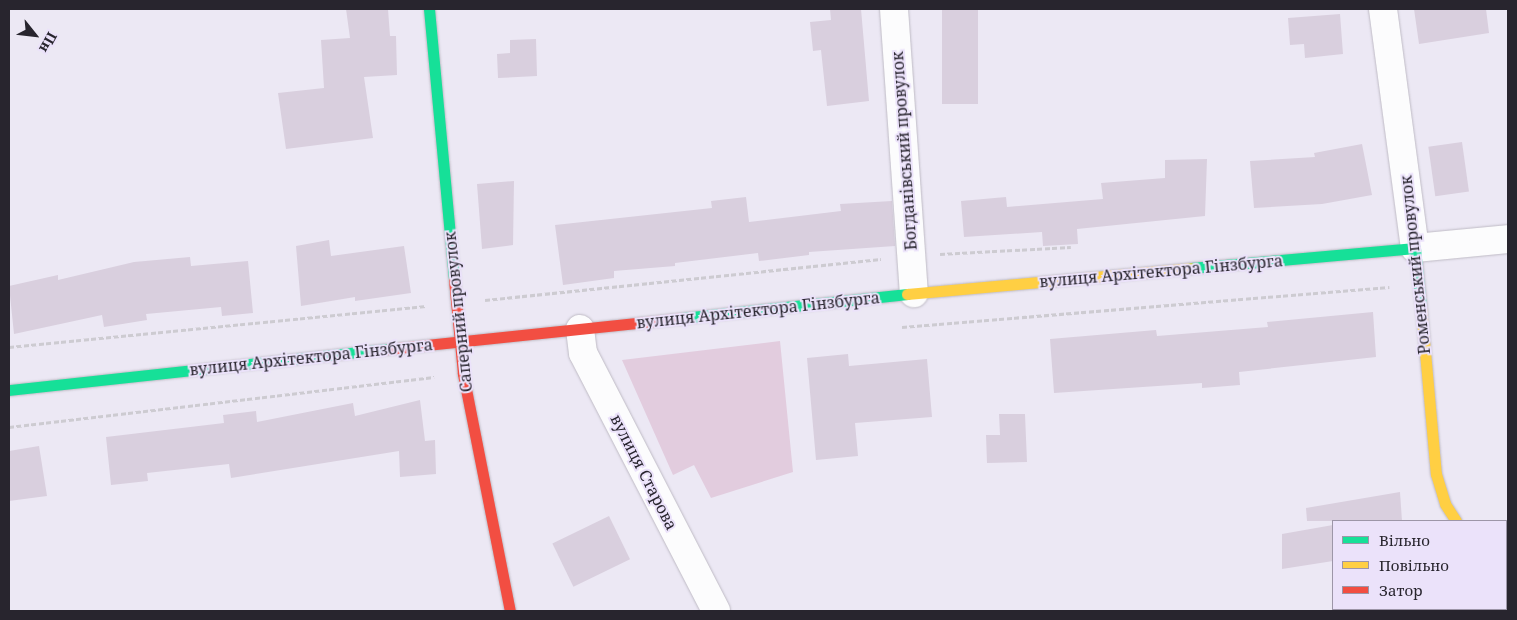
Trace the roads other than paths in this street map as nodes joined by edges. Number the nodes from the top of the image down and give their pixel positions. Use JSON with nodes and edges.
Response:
{"nodes":[{"id":1,"x":429,"y":9,"type":"edge"},
{"id":2,"x":894,"y":9,"type":"edge"},
{"id":3,"x":1383,"y":9,"type":"edge"},
{"id":4,"x":1508,"y":239,"type":"edge"},
{"id":5,"x":1415,"y":248,"type":"junction"},
{"id":6,"x":914,"y":292,"type":"junction"},
{"id":7,"x":580,"y":329,"type":"junction"},
{"id":8,"x":460,"y":341,"type":"junction"},
{"id":9,"x":9,"y":390,"type":"edge"},
{"id":10,"x":1448,"y":516,"type":"edge"},
{"id":11,"x":510,"y":611,"type":"edge"},
{"id":12,"x":716,"y":611,"type":"edge"}],
"edges":[{"from":1,"to":8,"type":"main road","name":"Саперний провулок"},
{"from":2,"to":6,"type":"street","name":"Богданівський провулок"},
{"from":3,"to":5,"type":"street","name":"Роменський провулок"},
{"from":4,"to":5,"type":"street","name":"вулиця Архітектора Гінзбурга"},
{"from":5,"to":6,"type":"main road","name":"вулиця Архітектора Гінзбурга"},
{"from":5,"to":10,"type":"main road","name":"Роменський провулок"},
{"from":6,"to":7,"type":"main road","name":"вулиця Архітектора Гінзбурга"},
{"from":7,"to":8,"type":"main road","name":"вулиця Архітектора Гінзбурга"},
{"from":7,"to":12,"type":"street","name":"вулиця Старова"},
{"from":8,"to":9,"type":"main road","name":"вулиця Архітектора Гінзбурга"},
{"from":8,"to":11,"type":"main road","name":"Саперний провулок"}]}
